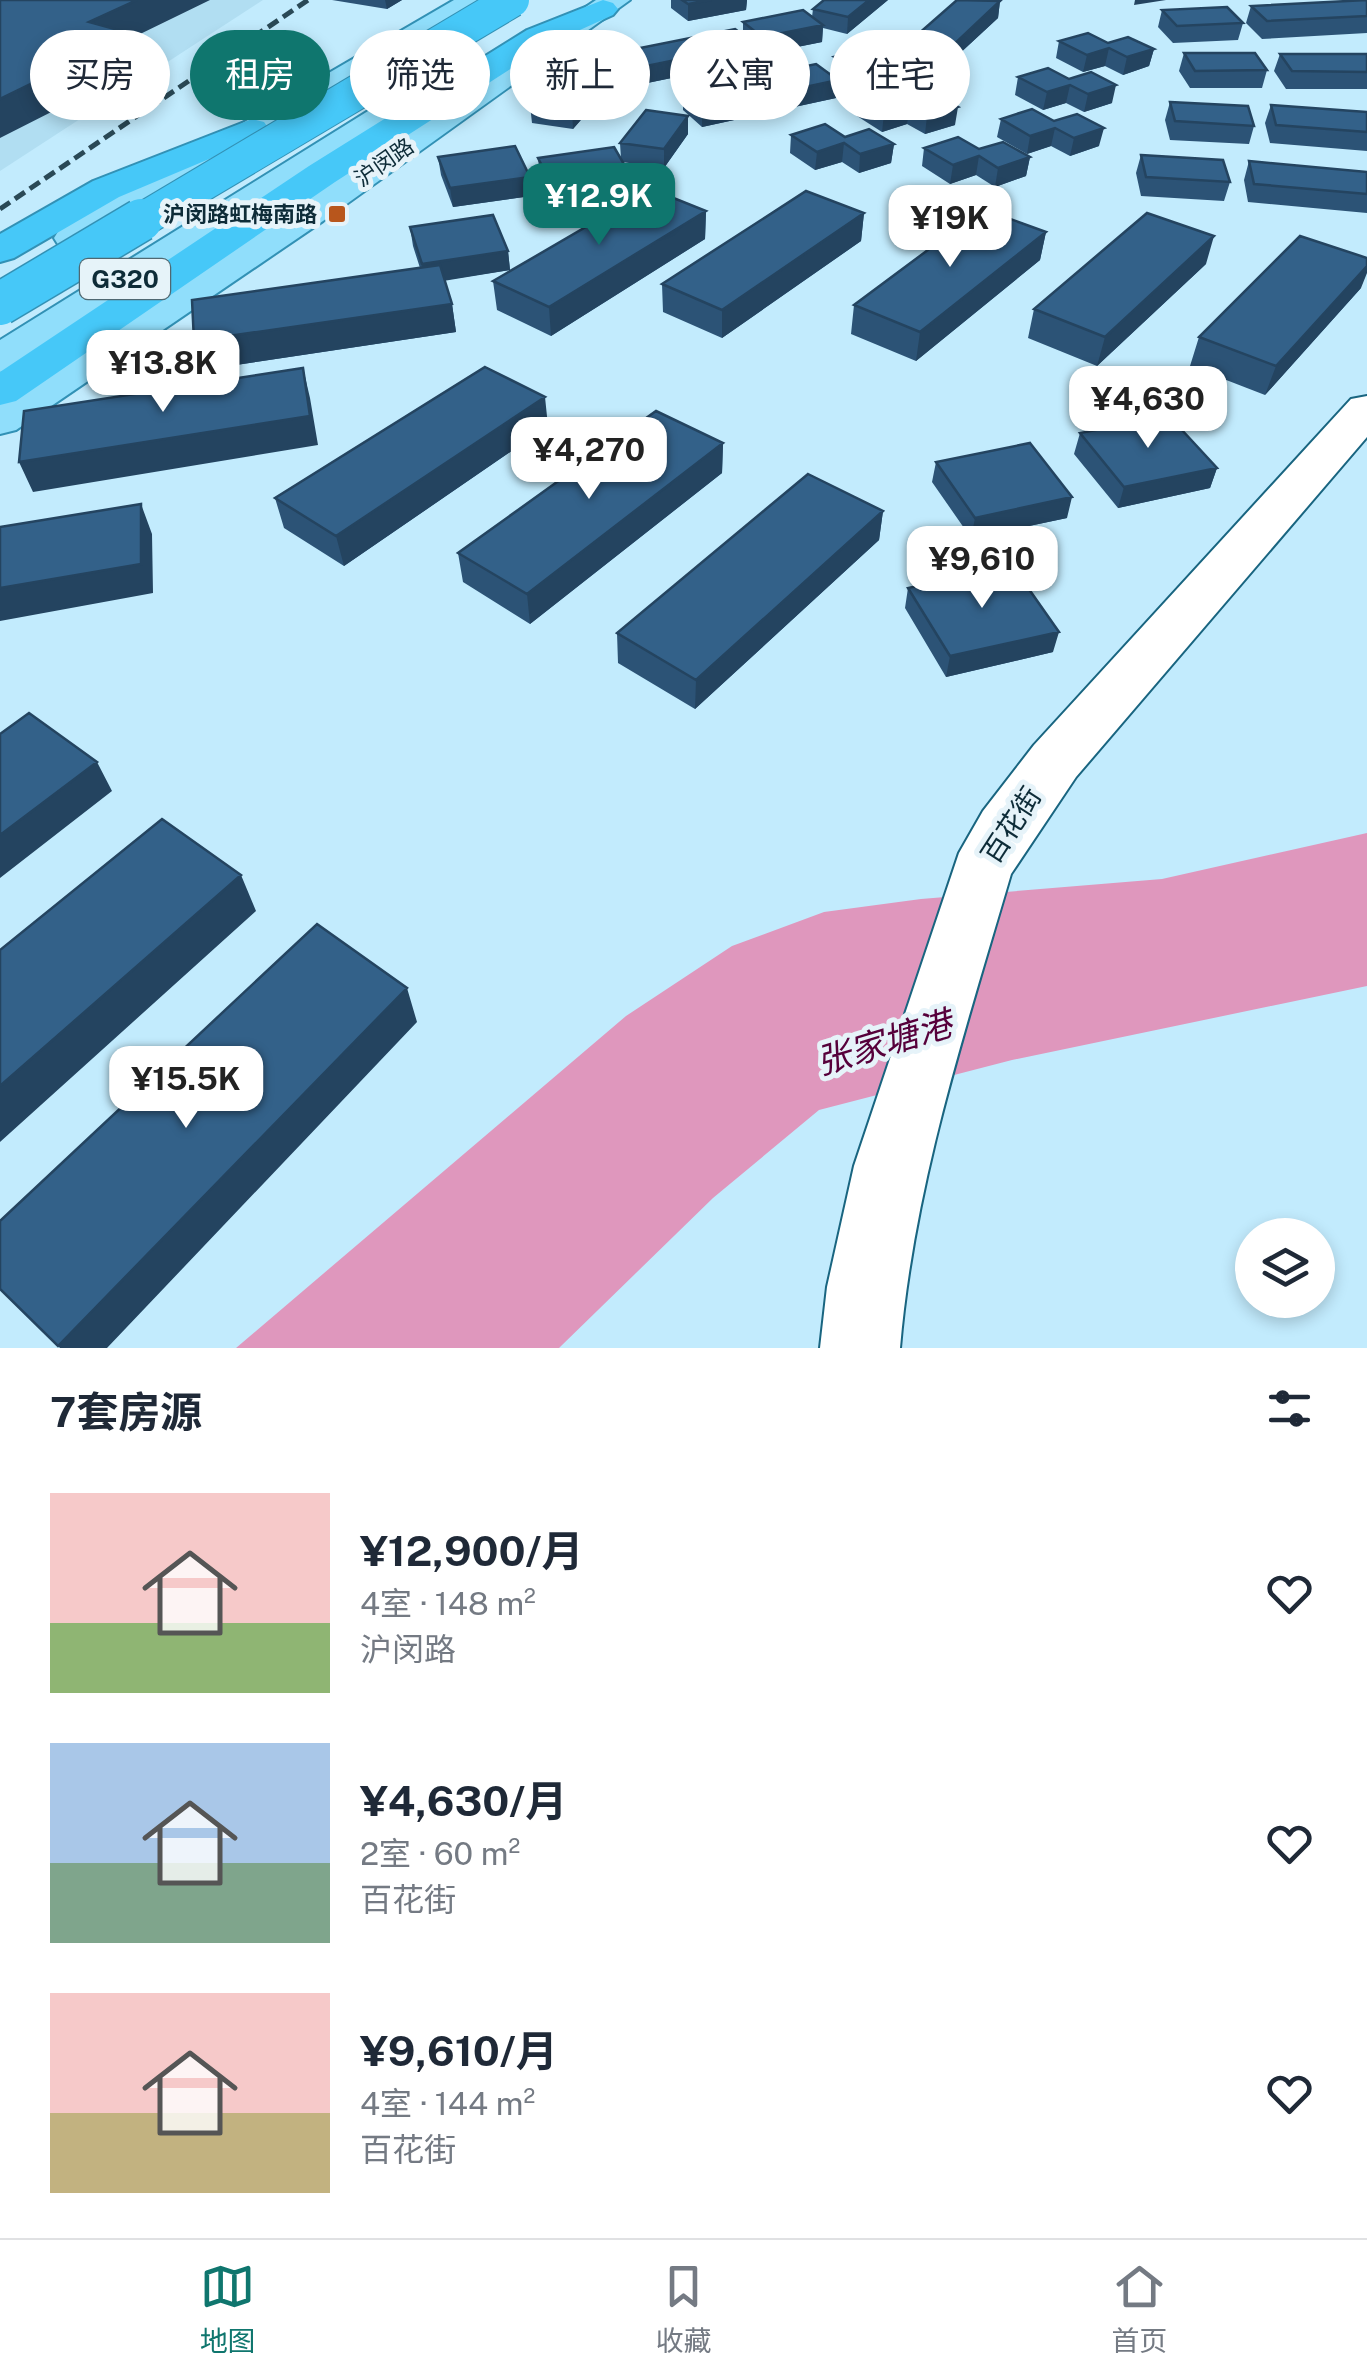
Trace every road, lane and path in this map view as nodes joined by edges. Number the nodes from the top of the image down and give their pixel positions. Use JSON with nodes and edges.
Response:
{"nodes":[{"id":1,"x":475,"y":0,"type":"edge"},
{"id":2,"x":514,"y":0,"type":"edge"},
{"id":3,"x":609,"y":5,"type":"edge"},
{"id":4,"x":554,"y":11,"type":"edge"},
{"id":5,"x":252,"y":128,"type":"junction"},
{"id":6,"x":192,"y":168,"type":"junction"},
{"id":7,"x":261,"y":204,"type":"junction"},
{"id":8,"x":0,"y":250,"type":"edge"},
{"id":9,"x":0,"y":281,"type":"edge"},
{"id":10,"x":0,"y":304,"type":"edge"},
{"id":11,"x":0,"y":350,"type":"edge"},
{"id":12,"x":0,"y":359,"type":"edge"},
{"id":13,"x":0,"y":392,"type":"edge"},
{"id":14,"x":0,"y":420,"type":"edge"},
{"id":15,"x":1362,"y":421,"type":"edge"},
{"id":16,"x":860,"y":1348,"type":"edge"}],
"edges":[{"from":1,"to":5,"type":"main road","number":"G320"},
{"from":2,"to":6,"type":"main road"},
{"from":2,"to":10,"type":"highway","bridge":true},
{"from":3,"to":4,"type":"highway"},
{"from":3,"to":14,"type":"main road","name":"沪闵路","number":"G320"},
{"from":4,"to":7,"type":"main road","name":"沪闵路","number":"G320"},
{"from":4,"to":7,"type":"highway"},
{"from":4,"to":11,"type":"highway"},
{"from":5,"to":6,"type":"main road","number":"G320"},
{"from":5,"to":8,"type":"highway"},
{"from":6,"to":9,"type":"main road","number":"G320"},
{"from":7,"to":12,"type":"main road","name":"沪闵路","number":"G320"},
{"from":7,"to":13,"type":"highway"},
{"from":15,"to":16,"type":"street","name":"百花街"}]}
